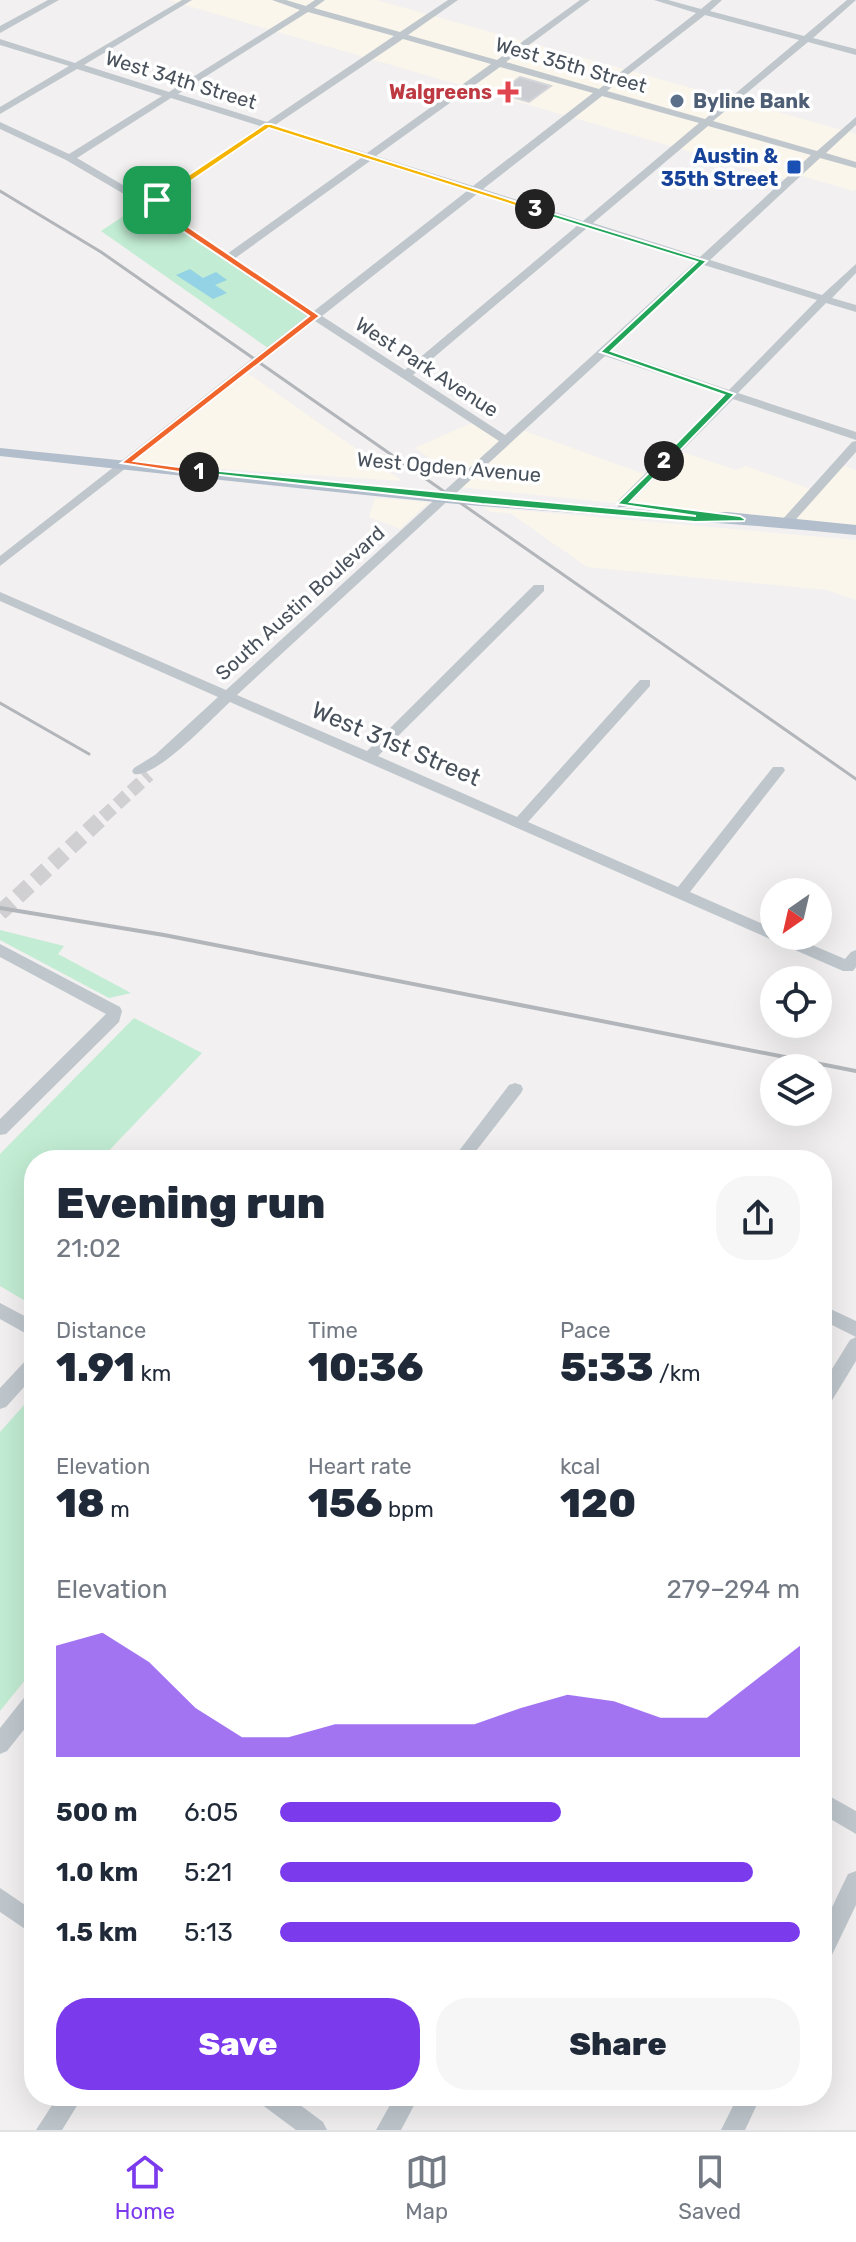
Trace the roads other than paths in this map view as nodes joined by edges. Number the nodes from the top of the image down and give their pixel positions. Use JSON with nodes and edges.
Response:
{"nodes":[{"id":1,"x":55,"y":0,"type":"edge"},
{"id":2,"x":188,"y":0,"type":"edge"},
{"id":3,"x":276,"y":0,"type":"edge"},
{"id":4,"x":321,"y":0,"type":"edge"},
{"id":5,"x":454,"y":0,"type":"edge"},
{"id":6,"x":586,"y":0,"type":"edge"},
{"id":7,"x":658,"y":0,"type":"edge"},
{"id":8,"x":718,"y":0,"type":"edge"},
{"id":9,"x":852,"y":0,"type":"edge"},
{"id":10,"x":307,"y":9,"type":"junction"},
{"id":11,"x":703,"y":12,"type":"junction"},
{"id":12,"x":0,"y":30,"type":"edge"},
{"id":13,"x":401,"y":36,"type":"junction"},
{"id":14,"x":806,"y":39,"type":"junction"},
{"id":15,"x":0,"y":42,"type":"edge"},
{"id":16,"x":856,"y":52,"type":"edge"},
{"id":17,"x":498,"y":63,"type":"junction"},
{"id":18,"x":77,"y":66,"type":"junction"},
{"id":19,"x":601,"y":93,"type":"junction"},
{"id":20,"x":170,"y":95,"type":"junction"},
{"id":21,"x":0,"y":111,"type":"edge"},
{"id":22,"x":856,"y":120,"type":"edge"},
{"id":23,"x":706,"y":123,"type":"junction"},
{"id":24,"x":0,"y":125,"type":"edge"},
{"id":25,"x":268,"y":126,"type":"junction"},
{"id":26,"x":819,"y":155,"type":"junction"},
{"id":27,"x":368,"y":157,"type":"junction"},
{"id":28,"x":70,"y":158,"type":"junction"},
{"id":29,"x":856,"y":165,"type":"edge"},
{"id":30,"x":476,"y":191,"type":"junction"},
{"id":31,"x":150,"y":205,"type":"junction"},
{"id":32,"x":585,"y":225,"type":"junction"},
{"id":33,"x":227,"y":259,"type":"junction"},
{"id":34,"x":703,"y":261,"type":"junction"},
{"id":35,"x":856,"y":267,"type":"edge"},
{"id":36,"x":824,"y":299,"type":"junction"},
{"id":37,"x":856,"y":309,"type":"edge"},
{"id":38,"x":315,"y":316,"type":"junction"},
{"id":39,"x":605,"y":352,"type":"junction"},
{"id":40,"x":406,"y":375,"type":"junction"},
{"id":41,"x":730,"y":394,"type":"junction"},
{"id":42,"x":856,"y":436,"type":"edge"},
{"id":43,"x":507,"y":441,"type":"junction"},
{"id":44,"x":856,"y":445,"type":"edge"},
{"id":45,"x":0,"y":452,"type":"edge"},
{"id":46,"x":126,"y":463,"type":"junction"},
{"id":47,"x":450,"y":493,"type":"junction"},
{"id":48,"x":622,"y":504,"type":"junction"},
{"id":49,"x":740,"y":519,"type":"junction"},
{"id":50,"x":786,"y":523,"type":"junction"},
{"id":51,"x":856,"y":530,"type":"edge"},
{"id":52,"x":0,"y":562,"type":"edge"},
{"id":53,"x":539,"y":588,"type":"dead end"},
{"id":54,"x":0,"y":596,"type":"edge"},
{"id":55,"x":645,"y":683,"type":"dead end"},
{"id":56,"x":227,"y":697,"type":"junction"},
{"id":57,"x":368,"y":758,"type":"junction"},
{"id":58,"x":778,"y":770,"type":"dead end"},
{"id":59,"x":144,"y":773,"type":"tunnel mouth"},
{"id":60,"x":519,"y":823,"type":"junction"},
{"id":61,"x":680,"y":894,"type":"junction"},
{"id":62,"x":760,"y":928,"type":"edge"},
{"id":63,"x":0,"y":950,"type":"edge"},
{"id":64,"x":818,"y":950,"type":"edge"},
{"id":65,"x":852,"y":962,"type":"edge"},
{"id":66,"x":515,"y":1089,"type":"dead end"},
{"id":67,"x":0,"y":1129,"type":"edge"},
{"id":68,"x":468,"y":1150,"type":"edge"},
{"id":69,"x":0,"y":1310,"type":"edge"},
{"id":70,"x":832,"y":1317,"type":"edge"},
{"id":71,"x":24,"y":1324,"type":"edge"},
{"id":72,"x":856,"y":1329,"type":"edge"},
{"id":73,"x":856,"y":1345,"type":"edge"},
{"id":74,"x":24,"y":1374,"type":"edge"},
{"id":75,"x":832,"y":1385,"type":"edge"},
{"id":76,"x":0,"y":1401,"type":"edge"},
{"id":77,"x":24,"y":1714,"type":"edge"},
{"id":78,"x":0,"y":1744,"type":"edge"},
{"id":79,"x":832,"y":1808,"type":"edge"},
{"id":80,"x":856,"y":1823,"type":"edge"},
{"id":81,"x":856,"y":1882,"type":"edge"},
{"id":82,"x":0,"y":1899,"type":"edge"},
{"id":83,"x":24,"y":1917,"type":"edge"},
{"id":84,"x":832,"y":1931,"type":"edge"},
{"id":85,"x":65,"y":2106,"type":"edge"},
{"id":86,"x":283,"y":2106,"type":"edge"},
{"id":87,"x":402,"y":2106,"type":"edge"},
{"id":88,"x":745,"y":2106,"type":"edge"},
{"id":89,"x":48,"y":2130,"type":"edge"},
{"id":90,"x":315,"y":2130,"type":"edge"},
{"id":91,"x":388,"y":2130,"type":"edge"},
{"id":92,"x":733,"y":2130,"type":"edge"}],
"edges":[{"from":1,"to":12,"type":"street"},
{"from":2,"to":18,"type":"street"},
{"from":3,"to":10,"type":"street","name":"West 35th Street"},
{"from":4,"to":10,"type":"street"},
{"from":5,"to":13,"type":"street"},
{"from":6,"to":17,"type":"street"},
{"from":7,"to":11,"type":"street"},
{"from":8,"to":11,"type":"street"},
{"from":9,"to":14,"type":"street"},
{"from":10,"to":13,"type":"street","name":"West 35th Street"},
{"from":10,"to":20,"type":"street"},
{"from":11,"to":14,"type":"street"},
{"from":11,"to":19,"type":"street"},
{"from":13,"to":17,"type":"street","name":"West 35th Street"},
{"from":13,"to":25,"type":"street"},
{"from":14,"to":16,"type":"street"},
{"from":14,"to":23,"type":"street"},
{"from":15,"to":18,"type":"street","name":"West 34th Street"},
{"from":17,"to":19,"type":"street","name":"West 35th Street"},
{"from":17,"to":27,"type":"street"},
{"from":18,"to":20,"type":"street","name":"West 34th Street"},
{"from":18,"to":21,"type":"street"},
{"from":19,"to":23,"type":"street","name":"West 35th Street"},
{"from":19,"to":30,"type":"street"},
{"from":20,"to":25,"type":"street","name":"West 34th Street"},
{"from":20,"to":28,"type":"street"},
{"from":22,"to":26,"type":"street","name":"South Austin Boulevard"},
{"from":23,"to":26,"type":"street","name":"West 35th Street"},
{"from":23,"to":32,"type":"street"},
{"from":24,"to":28,"type":"street","name":"West Park Avenue"},
{"from":25,"to":27,"type":"street","name":"West 34th Street"},
{"from":25,"to":31,"type":"street"},
{"from":26,"to":29,"type":"street","name":"West 35th Street"},
{"from":26,"to":34,"type":"street","name":"South Austin Boulevard"},
{"from":27,"to":30,"type":"street","name":"West 34th Street"},
{"from":27,"to":33,"type":"street"},
{"from":28,"to":31,"type":"street","name":"West Park Avenue"},
{"from":30,"to":32,"type":"street","name":"West 34th Street"},
{"from":30,"to":38,"type":"street"},
{"from":31,"to":33,"type":"street","name":"West Park Avenue"},
{"from":32,"to":34,"type":"street","name":"West 34th Street"},
{"from":32,"to":40,"type":"street"},
{"from":33,"to":38,"type":"street","name":"West Park Avenue"},
{"from":34,"to":36,"type":"street","name":"West 34th Street"},
{"from":34,"to":39,"type":"street","name":"South Austin Boulevard"},
{"from":35,"to":36,"type":"street"},
{"from":36,"to":37,"type":"street","name":"West 34th Street"},
{"from":36,"to":41,"type":"street"},
{"from":38,"to":40,"type":"street","name":"West Park Avenue"},
{"from":38,"to":46,"type":"street"},
{"from":39,"to":41,"type":"street"},
{"from":39,"to":43,"type":"street","name":"South Austin Boulevard"},
{"from":40,"to":43,"type":"street","name":"West Park Avenue"},
{"from":41,"to":42,"type":"street"},
{"from":41,"to":48,"type":"street"},
{"from":43,"to":47,"type":"street","name":"South Austin Boulevard"},
{"from":44,"to":50,"type":"street"},
{"from":45,"to":46,"type":"main road","name":"West Ogden Avenue"},
{"from":46,"to":47,"type":"main road","name":"West Ogden Avenue"},
{"from":46,"to":52,"type":"street"},
{"from":47,"to":48,"type":"main road","name":"West Ogden Avenue"},
{"from":47,"to":49,"type":"main road","name":"West Ogden Avenue"},
{"from":47,"to":56,"type":"street","name":"South Austin Boulevard"},
{"from":48,"to":49,"type":"main road","name":"West Ogden Avenue"},
{"from":49,"to":50,"type":"main road","name":"West Ogden Avenue"},
{"from":50,"to":51,"type":"main road","name":"West Ogden Avenue"},
{"from":53,"to":57,"type":"street"},
{"from":54,"to":56,"type":"street","name":"West 31st Street"},
{"from":55,"to":60,"type":"street"},
{"from":56,"to":57,"type":"street","name":"West 31st Street"},
{"from":56,"to":59,"type":"street","name":"South Austin Boulevard"},
{"from":57,"to":60,"type":"street","name":"West 31st Street"},
{"from":58,"to":61,"type":"street"},
{"from":60,"to":61,"type":"street","name":"West 31st Street"},
{"from":61,"to":62,"type":"street","name":"West 31st Street"},
{"from":63,"to":67,"type":"street"},
{"from":64,"to":65,"type":"street","name":"West 31st Street"},
{"from":66,"to":68,"type":"street"},
{"from":69,"to":71,"type":"street"},
{"from":70,"to":72,"type":"street"},
{"from":73,"to":75,"type":"street"},
{"from":74,"to":76,"type":"street"},
{"from":77,"to":78,"type":"street"},
{"from":79,"to":80,"type":"street"},
{"from":81,"to":84,"type":"street"},
{"from":82,"to":83,"type":"street"},
{"from":85,"to":89,"type":"street"},
{"from":86,"to":90,"type":"street"},
{"from":87,"to":91,"type":"street"},
{"from":88,"to":92,"type":"street"}]}
